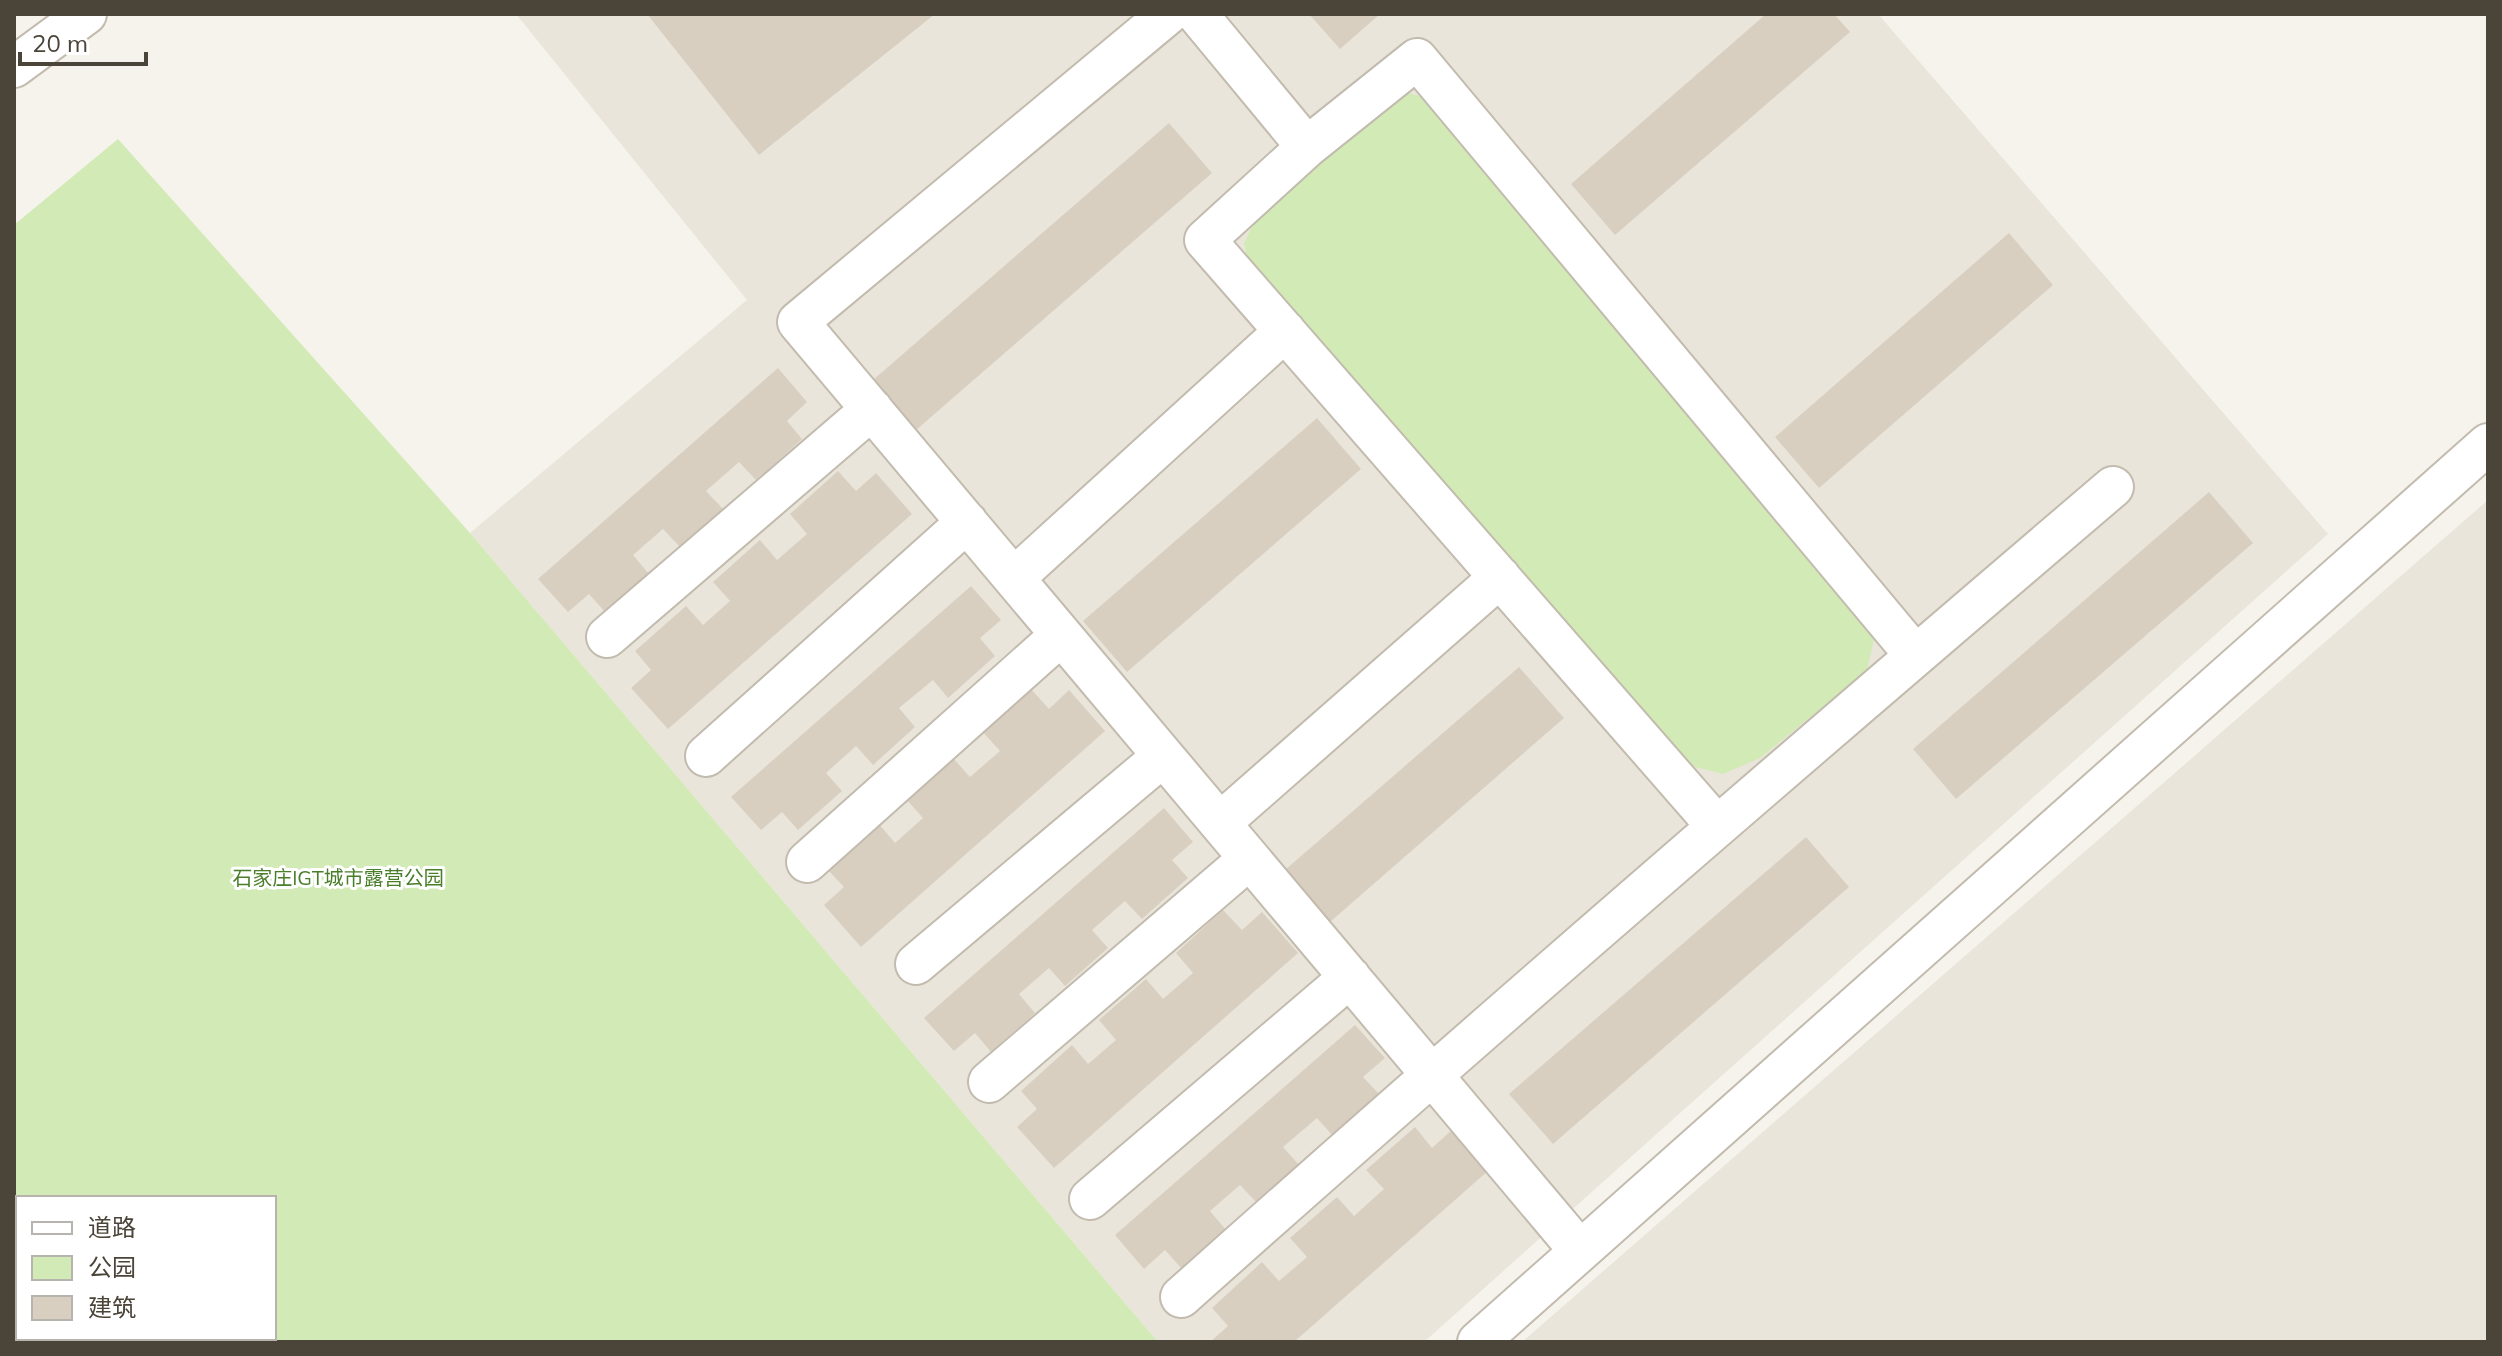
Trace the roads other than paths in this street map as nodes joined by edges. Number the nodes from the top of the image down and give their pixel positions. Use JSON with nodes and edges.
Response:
{"nodes":[{"id":1,"x":86,"y":14,"type":"edge"},
{"id":2,"x":1168,"y":14,"type":"edge"},
{"id":3,"x":1197,"y":14,"type":"edge"},
{"id":4,"x":14,"y":67,"type":"edge"},
{"id":5,"x":1307,"y":147,"type":"junction"},
{"id":6,"x":1285,"y":331,"type":"junction"},
{"id":7,"x":872,"y":409,"type":"junction"},
{"id":8,"x":2488,"y":444,"type":"edge"},
{"id":9,"x":2113,"y":487,"type":"dead end"},
{"id":10,"x":967,"y":522,"type":"junction"},
{"id":11,"x":1500,"y":577,"type":"junction"},
{"id":12,"x":1014,"y":578,"type":"junction"},
{"id":13,"x":1061,"y":635,"type":"junction"},
{"id":14,"x":607,"y":637,"type":"dead end"},
{"id":15,"x":1915,"y":655,"type":"junction"},
{"id":16,"x":706,"y":756,"type":"dead end"},
{"id":17,"x":1162,"y":757,"type":"junction"},
{"id":18,"x":1220,"y":823,"type":"junction"},
{"id":19,"x":1716,"y":825,"type":"junction"},
{"id":20,"x":1249,"y":859,"type":"junction"},
{"id":21,"x":807,"y":862,"type":"dead end"},
{"id":22,"x":916,"y":964,"type":"dead end"},
{"id":23,"x":1350,"y":977,"type":"junction"},
{"id":24,"x":1429,"y":1075,"type":"junction"},
{"id":25,"x":989,"y":1082,"type":"dead end"},
{"id":26,"x":1090,"y":1199,"type":"dead end"},
{"id":27,"x":1580,"y":1251,"type":"junction"},
{"id":28,"x":1181,"y":1297,"type":"dead end"},
{"id":29,"x":1478,"y":1342,"type":"edge"}],
"edges":[{"from":1,"to":4,"type":"street"},
{"from":2,"to":7,"type":"street"},
{"from":3,"to":5,"type":"street"},
{"from":5,"to":6,"type":"street"},
{"from":5,"to":15,"type":"street"},
{"from":6,"to":11,"type":"street"},
{"from":6,"to":12,"type":"street"},
{"from":7,"to":10,"type":"street"},
{"from":7,"to":14,"type":"street"},
{"from":8,"to":27,"type":"street"},
{"from":9,"to":15,"type":"street"},
{"from":10,"to":12,"type":"street"},
{"from":10,"to":16,"type":"street"},
{"from":11,"to":18,"type":"street"},
{"from":11,"to":19,"type":"street"},
{"from":12,"to":13,"type":"street"},
{"from":13,"to":17,"type":"street"},
{"from":13,"to":21,"type":"street"},
{"from":15,"to":19,"type":"street"},
{"from":17,"to":18,"type":"street"},
{"from":17,"to":22,"type":"street"},
{"from":18,"to":20,"type":"street"},
{"from":19,"to":24,"type":"street"},
{"from":20,"to":23,"type":"street"},
{"from":20,"to":25,"type":"street"},
{"from":23,"to":24,"type":"street"},
{"from":23,"to":26,"type":"street"},
{"from":24,"to":27,"type":"street"},
{"from":24,"to":28,"type":"street"},
{"from":27,"to":29,"type":"street"}]}
